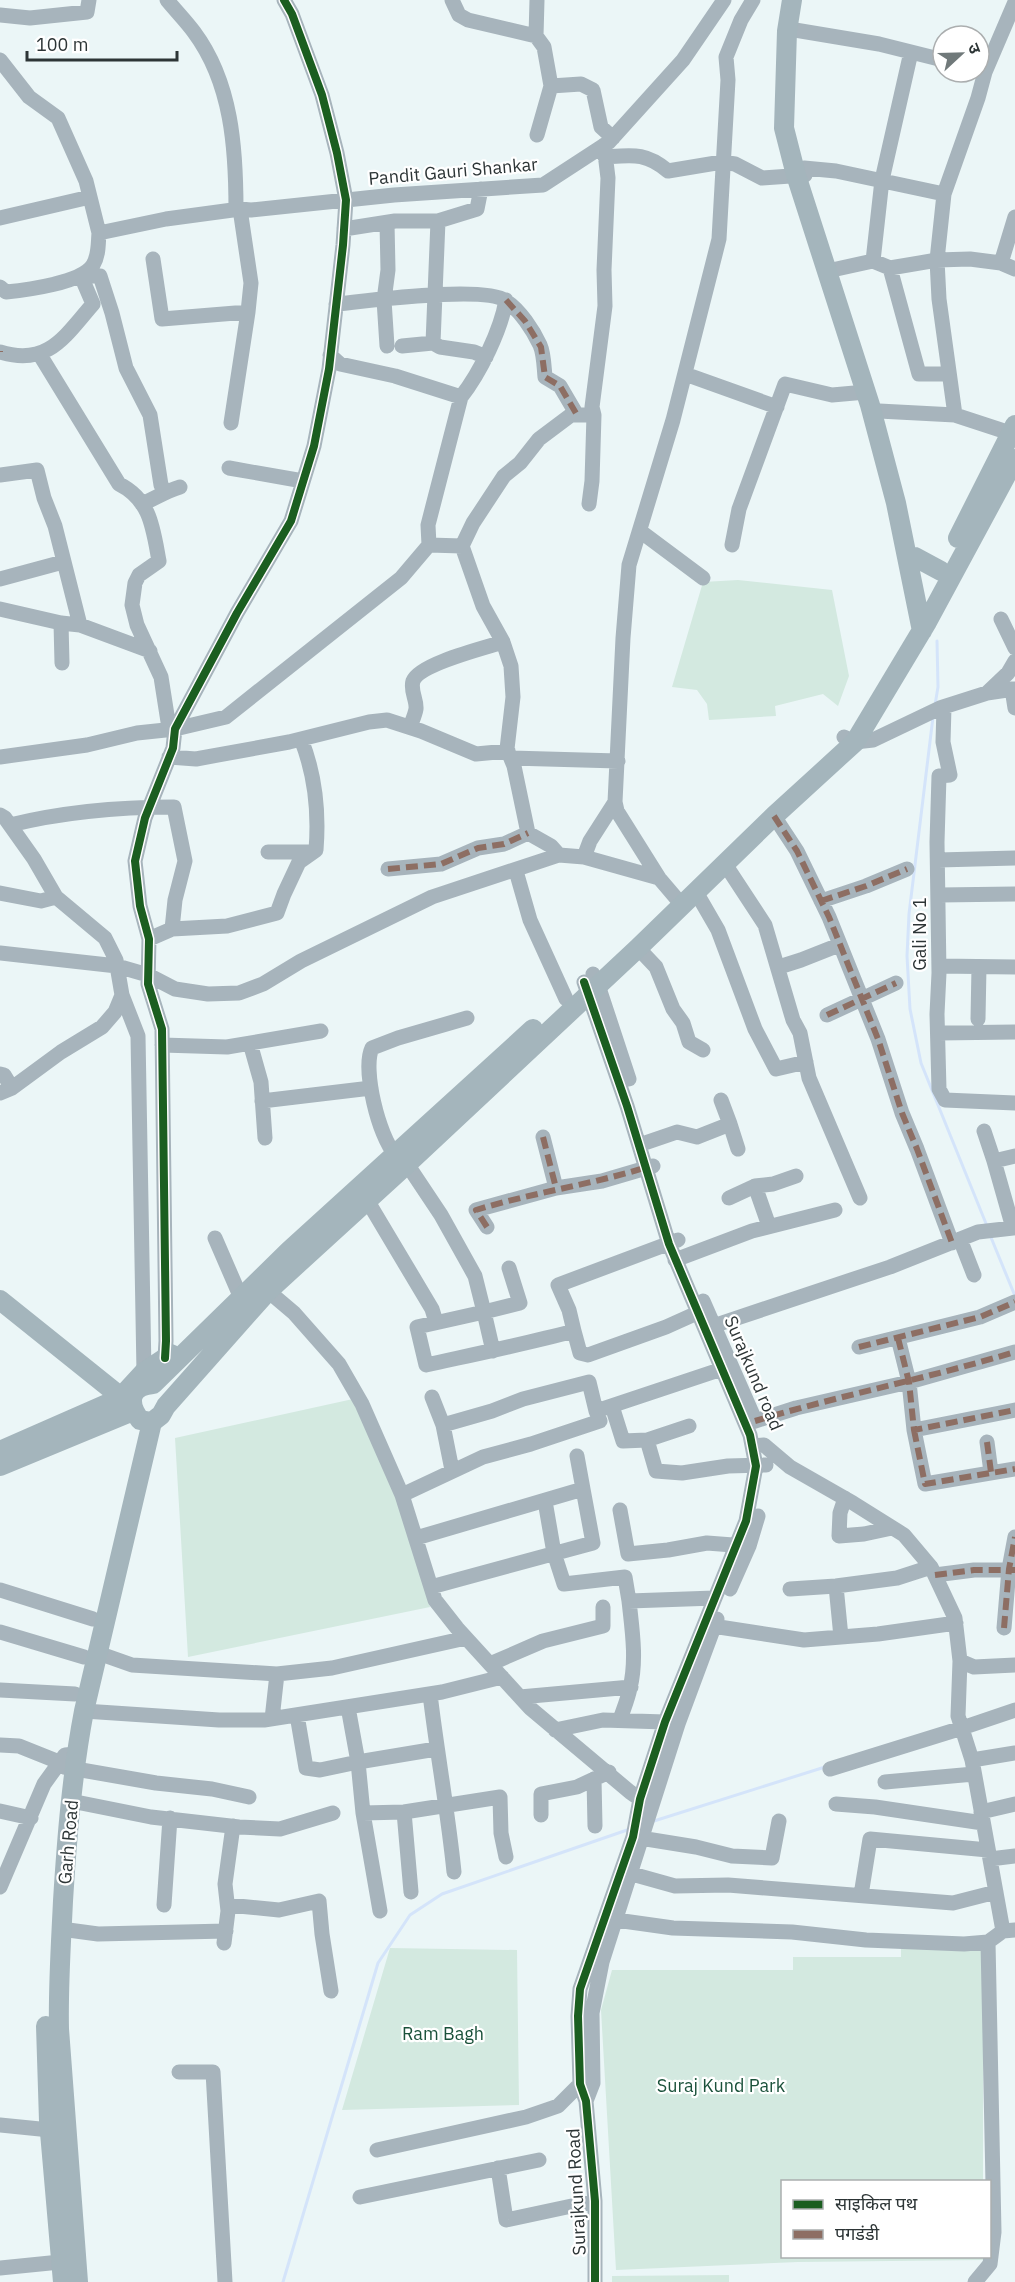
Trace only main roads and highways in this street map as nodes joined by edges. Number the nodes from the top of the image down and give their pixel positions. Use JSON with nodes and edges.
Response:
{"nodes":[{"id":1,"x":792,"y":0,"type":"edge"},
{"id":2,"x":800,"y":0,"type":"edge"},
{"id":3,"x":802,"y":173,"type":"junction"},
{"id":4,"x":1013,"y":429,"type":"edge"},
{"id":5,"x":1015,"y":459,"type":"edge"},
{"id":6,"x":915,"y":557,"type":"junction"},
{"id":7,"x":941,"y":571,"type":"junction"},
{"id":8,"x":923,"y":619,"type":"junction"},
{"id":9,"x":849,"y":740,"type":"junction"},
{"id":10,"x":684,"y":898,"type":"junction"},
{"id":11,"x":591,"y":984,"type":"junction"},
{"id":12,"x":400,"y":1161,"type":"junction"},
{"id":13,"x":263,"y":1286,"type":"junction"},
{"id":14,"x":0,"y":1300,"type":"edge"},
{"id":15,"x":195,"y":1344,"type":"junction"},
{"id":16,"x":141,"y":1413,"type":"junction"},
{"id":17,"x":0,"y":1451,"type":"edge"},
{"id":18,"x":0,"y":1466,"type":"edge"},
{"id":19,"x":112,"y":1570,"type":"junction"},
{"id":20,"x":91,"y":1655,"type":"junction"},
{"id":21,"x":68,"y":1761,"type":"junction"},
{"id":22,"x":58,"y":1897,"type":"junction"},
{"id":23,"x":52,"y":1995,"type":"junction"},
{"id":24,"x":53,"y":2045,"type":"junction"},
{"id":25,"x":68,"y":2261,"type":"junction"},
{"id":26,"x":63,"y":2282,"type":"edge"},
{"id":27,"x":78,"y":2282,"type":"edge"}],
"edges":[{"from":1,"to":3,"type":"main road"},
{"from":2,"to":3,"type":"main road"},
{"from":3,"to":6,"type":"main road"},
{"from":3,"to":8,"type":"main road"},
{"from":4,"to":7,"type":"main road"},
{"from":5,"to":8,"type":"main road"},
{"from":6,"to":7,"type":"main road"},
{"from":6,"to":8,"type":"main road"},
{"from":7,"to":8,"type":"main road"},
{"from":8,"to":9,"type":"main road"},
{"from":9,"to":10,"type":"main road"},
{"from":9,"to":10,"type":"main road"},
{"from":10,"to":11,"type":"main road"},
{"from":10,"to":11,"type":"main road"},
{"from":11,"to":12,"type":"main road"},
{"from":11,"to":12,"type":"main road"},
{"from":12,"to":13,"type":"main road"},
{"from":12,"to":13,"type":"main road"},
{"from":13,"to":15,"type":"main road"},
{"from":13,"to":16,"type":"main road"},
{"from":14,"to":16,"type":"main road"},
{"from":15,"to":16,"type":"main road"},
{"from":15,"to":16,"type":"main road","name":"Garh Road"},
{"from":16,"to":17,"type":"main road"},
{"from":16,"to":18,"type":"main road"},
{"from":16,"to":19,"type":"main road","name":"Garh Road"},
{"from":19,"to":20,"type":"main road","name":"Garh Road"},
{"from":19,"to":20,"type":"main road","name":"Garh Road"},
{"from":20,"to":21,"type":"main road","name":"Garh Road"},
{"from":21,"to":22,"type":"main road","name":"Garh Road"},
{"from":21,"to":22,"type":"main road","name":"Garh Road"},
{"from":22,"to":23,"type":"main road","name":"Garh Road"},
{"from":22,"to":23,"type":"main road","name":"Garh Road"},
{"from":23,"to":24,"type":"main road","name":"Garh Road"},
{"from":24,"to":25,"type":"main road","name":"Garh Road"},
{"from":24,"to":25,"type":"main road","name":"Garh Road"},
{"from":25,"to":26,"type":"main road","name":"Garh Road"},
{"from":25,"to":27,"type":"main road","name":"Garh Road"}]}
